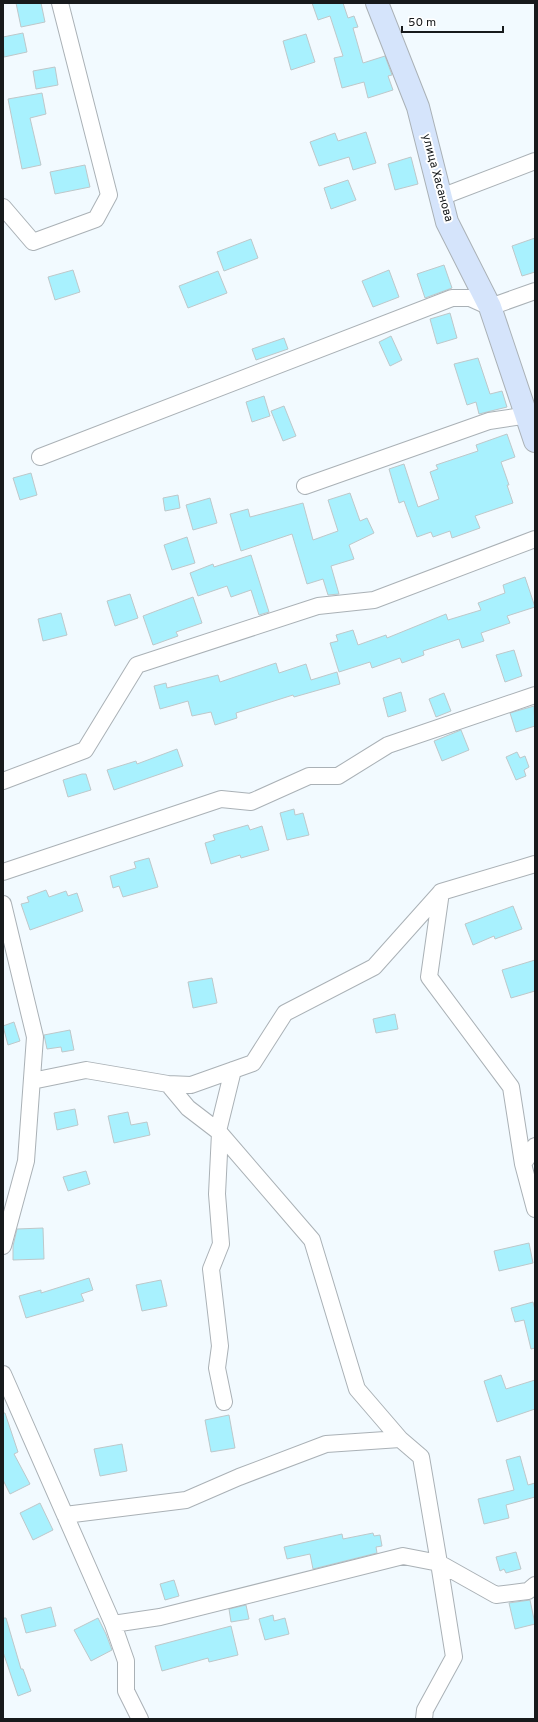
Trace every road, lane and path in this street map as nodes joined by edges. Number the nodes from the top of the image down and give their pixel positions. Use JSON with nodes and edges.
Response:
{"nodes":[{"id":1,"x":60,"y":3,"type":"edge"},
{"id":2,"x":377,"y":3,"type":"edge"},
{"id":3,"x":535,"y":161,"type":"edge"},
{"id":4,"x":441,"y":197,"type":"junction"},
{"id":5,"x":3,"y":207,"type":"edge"},
{"id":6,"x":535,"y":291,"type":"edge"},
{"id":7,"x":490,"y":307,"type":"junction"},
{"id":8,"x":530,"y":414,"type":"edge"},
{"id":9,"x":535,"y":440,"type":"edge"},
{"id":10,"x":40,"y":457,"type":"dead end"},
{"id":11,"x":305,"y":486,"type":"dead end"},
{"id":12,"x":535,"y":539,"type":"edge"},
{"id":13,"x":535,"y":695,"type":"edge"},
{"id":14,"x":3,"y":781,"type":"edge"},
{"id":15,"x":535,"y":864,"type":"edge"},
{"id":16,"x":3,"y":872,"type":"edge"},
{"id":17,"x":441,"y":892,"type":"junction"},
{"id":18,"x":3,"y":904,"type":"edge"},
{"id":19,"x":233,"y":1070,"type":"junction"},
{"id":20,"x":32,"y":1081,"type":"junction"},
{"id":21,"x":168,"y":1084,"type":"junction"},
{"id":22,"x":219,"y":1132,"type":"junction"},
{"id":23,"x":535,"y":1146,"type":"edge"},
{"id":24,"x":523,"y":1164,"type":"junction"},
{"id":25,"x":535,"y":1209,"type":"edge"},
{"id":26,"x":3,"y":1246,"type":"edge"},
{"id":27,"x":3,"y":1374,"type":"edge"},
{"id":28,"x":7,"y":1397,"type":"edge"},
{"id":29,"x":224,"y":1402,"type":"dead end"},
{"id":30,"x":400,"y":1439,"type":"junction"},
{"id":31,"x":65,"y":1515,"type":"junction"},
{"id":32,"x":439,"y":1563,"type":"junction"},
{"id":33,"x":535,"y":1585,"type":"edge"},
{"id":34,"x":113,"y":1624,"type":"junction"},
{"id":35,"x":140,"y":1719,"type":"edge"},
{"id":36,"x":424,"y":1719,"type":"edge"}],
"edges":[{"from":1,"to":5,"type":"street"},
{"from":2,"to":4,"type":"street","name":"улица Хасанова"},
{"from":3,"to":4,"type":"street"},
{"from":4,"to":7,"type":"street","name":"улица Хасанова"},
{"from":6,"to":7,"type":"street"},
{"from":7,"to":8,"type":"street","name":"улица Хасанова"},
{"from":7,"to":10,"type":"street"},
{"from":8,"to":9,"type":"street","name":"улица Хасанова"},
{"from":8,"to":11,"type":"street"},
{"from":12,"to":14,"type":"street"},
{"from":13,"to":16,"type":"street"},
{"from":15,"to":17,"type":"street"},
{"from":17,"to":19,"type":"street"},
{"from":17,"to":24,"type":"street"},
{"from":18,"to":20,"type":"street"},
{"from":19,"to":21,"type":"street"},
{"from":19,"to":22,"type":"street"},
{"from":20,"to":21,"type":"street"},
{"from":20,"to":26,"type":"street"},
{"from":21,"to":22,"type":"street"},
{"from":22,"to":29,"type":"street"},
{"from":22,"to":30,"type":"street"},
{"from":23,"to":24,"type":"street"},
{"from":24,"to":25,"type":"street"},
{"from":27,"to":28,"type":"street"},
{"from":28,"to":31,"type":"street"},
{"from":30,"to":31,"type":"street"},
{"from":30,"to":32,"type":"street"},
{"from":31,"to":34,"type":"street"},
{"from":32,"to":33,"type":"street"},
{"from":32,"to":34,"type":"street"},
{"from":32,"to":36,"type":"street"},
{"from":34,"to":35,"type":"street"}]}
